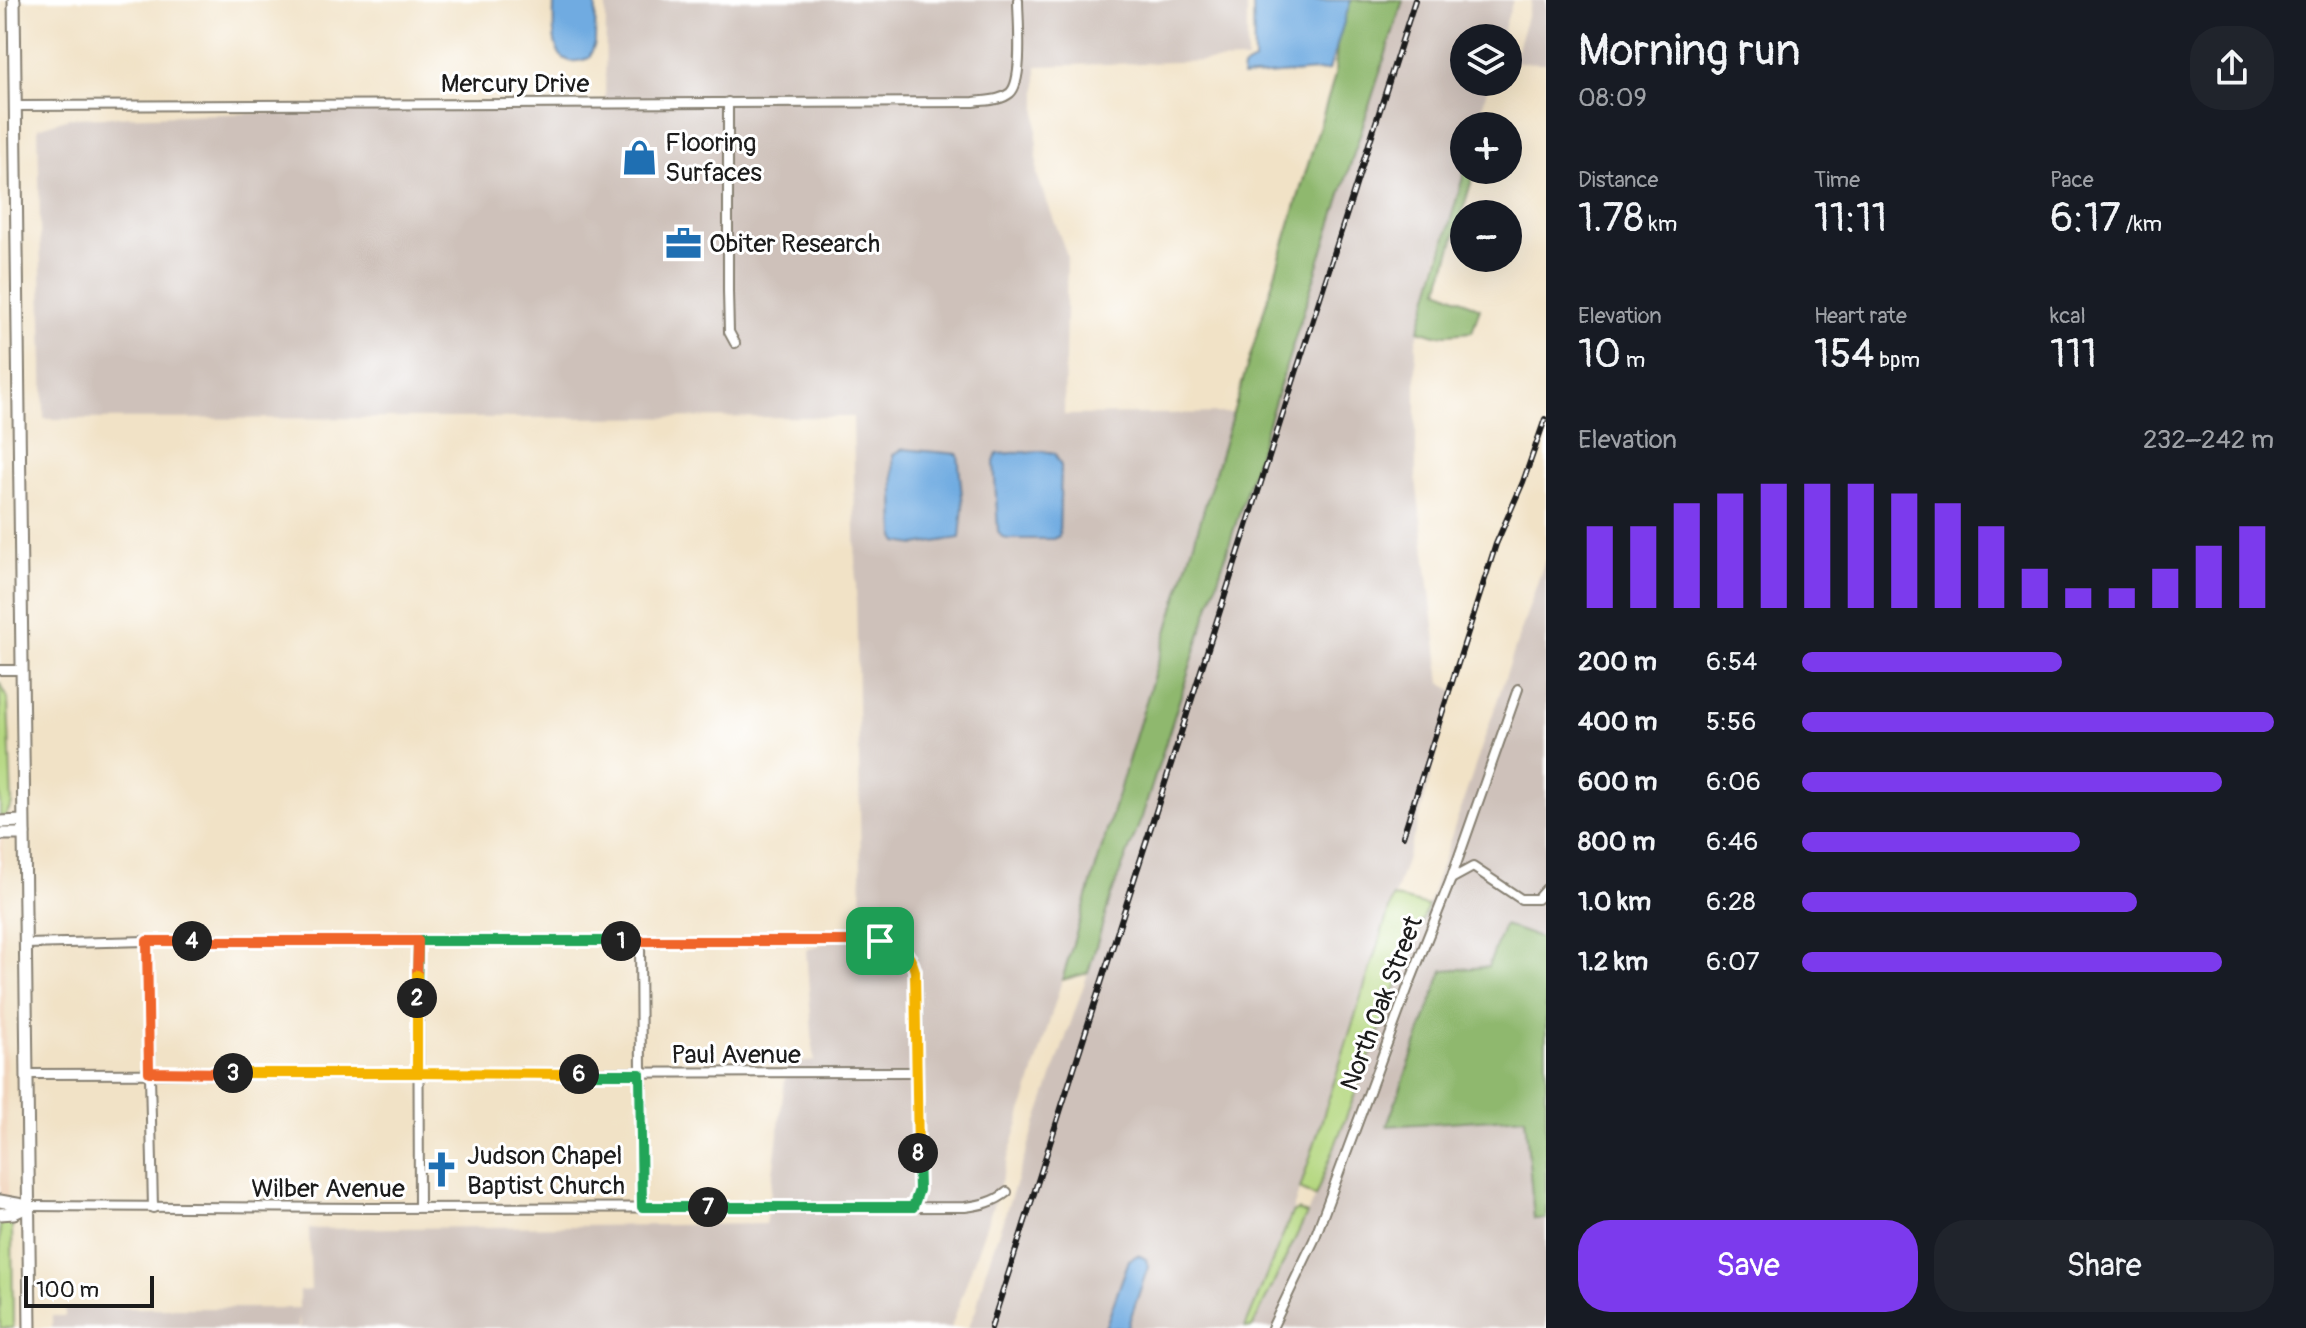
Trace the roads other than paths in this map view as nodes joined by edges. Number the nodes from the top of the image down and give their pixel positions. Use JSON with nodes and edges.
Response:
{"nodes":[{"id":1,"x":14,"y":0,"type":"edge"},
{"id":2,"x":1018,"y":0,"type":"edge"},
{"id":3,"x":728,"y":102,"type":"junction"},
{"id":4,"x":15,"y":106,"type":"junction"},
{"id":5,"x":735,"y":343,"type":"dead end"},
{"id":6,"x":0,"y":670,"type":"edge"},
{"id":7,"x":21,"y":670,"type":"junction"},
{"id":8,"x":1518,"y":689,"type":"dead end"},
{"id":9,"x":0,"y":822,"type":"edge"},
{"id":10,"x":24,"y":827,"type":"junction"},
{"id":11,"x":0,"y":834,"type":"edge"},
{"id":12,"x":1451,"y":879,"type":"junction"},
{"id":13,"x":1546,"y":889,"type":"edge"},
{"id":14,"x":147,"y":941,"type":"junction"},
{"id":15,"x":418,"y":941,"type":"junction"},
{"id":16,"x":640,"y":941,"type":"junction"},
{"id":17,"x":25,"y":944,"type":"junction"},
{"id":18,"x":149,"y":1072,"type":"junction"},
{"id":19,"x":918,"y":1072,"type":"junction"},
{"id":20,"x":417,"y":1073,"type":"junction"},
{"id":21,"x":27,"y":1074,"type":"junction"},
{"id":22,"x":640,"y":1074,"type":"junction"},
{"id":23,"x":1007,"y":1192,"type":"dead end"},
{"id":24,"x":0,"y":1201,"type":"edge"},
{"id":25,"x":29,"y":1206,"type":"junction"},
{"id":26,"x":419,"y":1207,"type":"junction"},
{"id":27,"x":642,"y":1207,"type":"junction"},
{"id":28,"x":913,"y":1207,"type":"junction"},
{"id":29,"x":153,"y":1208,"type":"junction"},
{"id":30,"x":0,"y":1214,"type":"edge"},
{"id":31,"x":30,"y":1328,"type":"edge"},
{"id":32,"x":1272,"y":1328,"type":"edge"}],
"edges":[{"from":1,"to":4,"type":"main road"},
{"from":2,"to":3,"type":"street","name":"Mercury Drive"},
{"from":3,"to":4,"type":"street","name":"Mercury Drive"},
{"from":3,"to":5,"type":"street"},
{"from":4,"to":7,"type":"main road"},
{"from":6,"to":7,"type":"street"},
{"from":7,"to":10,"type":"main road"},
{"from":8,"to":12,"type":"street","name":"North Oak Street"},
{"from":9,"to":10,"type":"main road"},
{"from":10,"to":11,"type":"main road"},
{"from":10,"to":17,"type":"main road"},
{"from":12,"to":13,"type":"street"},
{"from":12,"to":32,"type":"street","name":"North Oak Street"},
{"from":14,"to":15,"type":"street"},
{"from":14,"to":17,"type":"street"},
{"from":14,"to":18,"type":"street"},
{"from":15,"to":16,"type":"street"},
{"from":15,"to":20,"type":"street"},
{"from":16,"to":19,"type":"street"},
{"from":16,"to":22,"type":"street"},
{"from":17,"to":21,"type":"main road"},
{"from":18,"to":20,"type":"street","name":"Paul Avenue"},
{"from":18,"to":21,"type":"street","name":"Paul Avenue"},
{"from":18,"to":29,"type":"street"},
{"from":19,"to":22,"type":"street","name":"Paul Avenue"},
{"from":19,"to":28,"type":"street"},
{"from":20,"to":22,"type":"street","name":"Paul Avenue"},
{"from":20,"to":26,"type":"street"},
{"from":21,"to":25,"type":"main road"},
{"from":22,"to":27,"type":"street"},
{"from":23,"to":28,"type":"street","name":"Wilber Avenue"},
{"from":24,"to":25,"type":"main road"},
{"from":25,"to":29,"type":"street","name":"Wilber Avenue"},
{"from":25,"to":30,"type":"main road"},
{"from":25,"to":31,"type":"main road"},
{"from":26,"to":27,"type":"street","name":"Wilber Avenue"},
{"from":26,"to":29,"type":"street","name":"Wilber Avenue"},
{"from":27,"to":28,"type":"street","name":"Wilber Avenue"}]}
